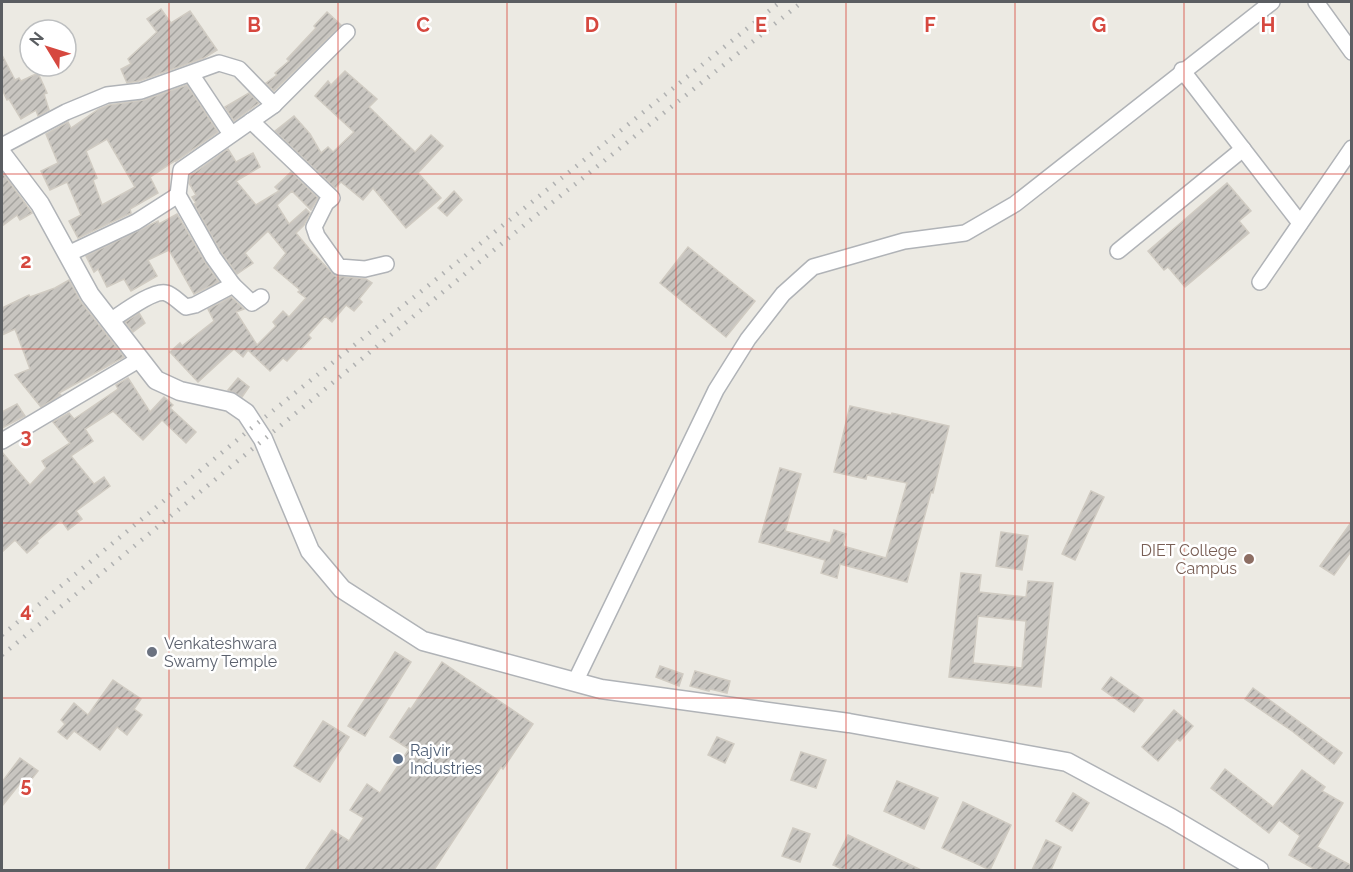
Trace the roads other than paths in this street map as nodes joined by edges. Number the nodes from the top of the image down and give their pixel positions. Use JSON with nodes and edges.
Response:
{"nodes":[{"id":1,"x":1272,"y":2,"type":"edge"},
{"id":2,"x":1316,"y":2,"type":"edge"},
{"id":3,"x":347,"y":32,"type":"dead end"},
{"id":4,"x":1352,"y":52,"type":"edge"},
{"id":5,"x":1182,"y":70,"type":"junction"},
{"id":6,"x":191,"y":74,"type":"junction"},
{"id":7,"x":274,"y":105,"type":"junction"},
{"id":8,"x":251,"y":121,"type":"junction"},
{"id":9,"x":231,"y":134,"type":"junction"},
{"id":10,"x":2,"y":146,"type":"edge"},
{"id":11,"x":1243,"y":148,"type":"junction"},
{"id":12,"x":1352,"y":148,"type":"edge"},
{"id":13,"x":2,"y":154,"type":"edge"},
{"id":14,"x":178,"y":195,"type":"junction"},
{"id":15,"x":1300,"y":223,"type":"junction"},
{"id":16,"x":1118,"y":250,"type":"dead end"},
{"id":17,"x":68,"y":254,"type":"junction"},
{"id":18,"x":386,"y":264,"type":"dead end"},
{"id":19,"x":1260,"y":282,"type":"dead end"},
{"id":20,"x":233,"y":285,"type":"junction"},
{"id":21,"x":261,"y":297,"type":"dead end"},
{"id":22,"x":110,"y":321,"type":"junction"},
{"id":23,"x":140,"y":359,"type":"junction"},
{"id":24,"x":2,"y":441,"type":"edge"},
{"id":25,"x":576,"y":680,"type":"junction"},
{"id":26,"x":1259,"y":870,"type":"edge"}],
"edges":[{"from":1,"to":5,"type":"street"},
{"from":2,"to":4,"type":"street"},
{"from":3,"to":7,"type":"street"},
{"from":5,"to":11,"type":"street"},
{"from":5,"to":25,"type":"street"},
{"from":6,"to":7,"type":"street"},
{"from":6,"to":9,"type":"street"},
{"from":6,"to":10,"type":"street"},
{"from":7,"to":8,"type":"street"},
{"from":8,"to":9,"type":"street"},
{"from":8,"to":18,"type":"street"},
{"from":9,"to":14,"type":"street"},
{"from":11,"to":15,"type":"street"},
{"from":11,"to":16,"type":"street"},
{"from":12,"to":15,"type":"street"},
{"from":13,"to":17,"type":"street"},
{"from":14,"to":17,"type":"street"},
{"from":14,"to":20,"type":"street"},
{"from":15,"to":19,"type":"street"},
{"from":17,"to":22,"type":"street"},
{"from":20,"to":21,"type":"street"},
{"from":20,"to":22,"type":"street"},
{"from":22,"to":23,"type":"street"},
{"from":23,"to":24,"type":"street"},
{"from":23,"to":25,"type":"street"},
{"from":25,"to":26,"type":"street"}]}
